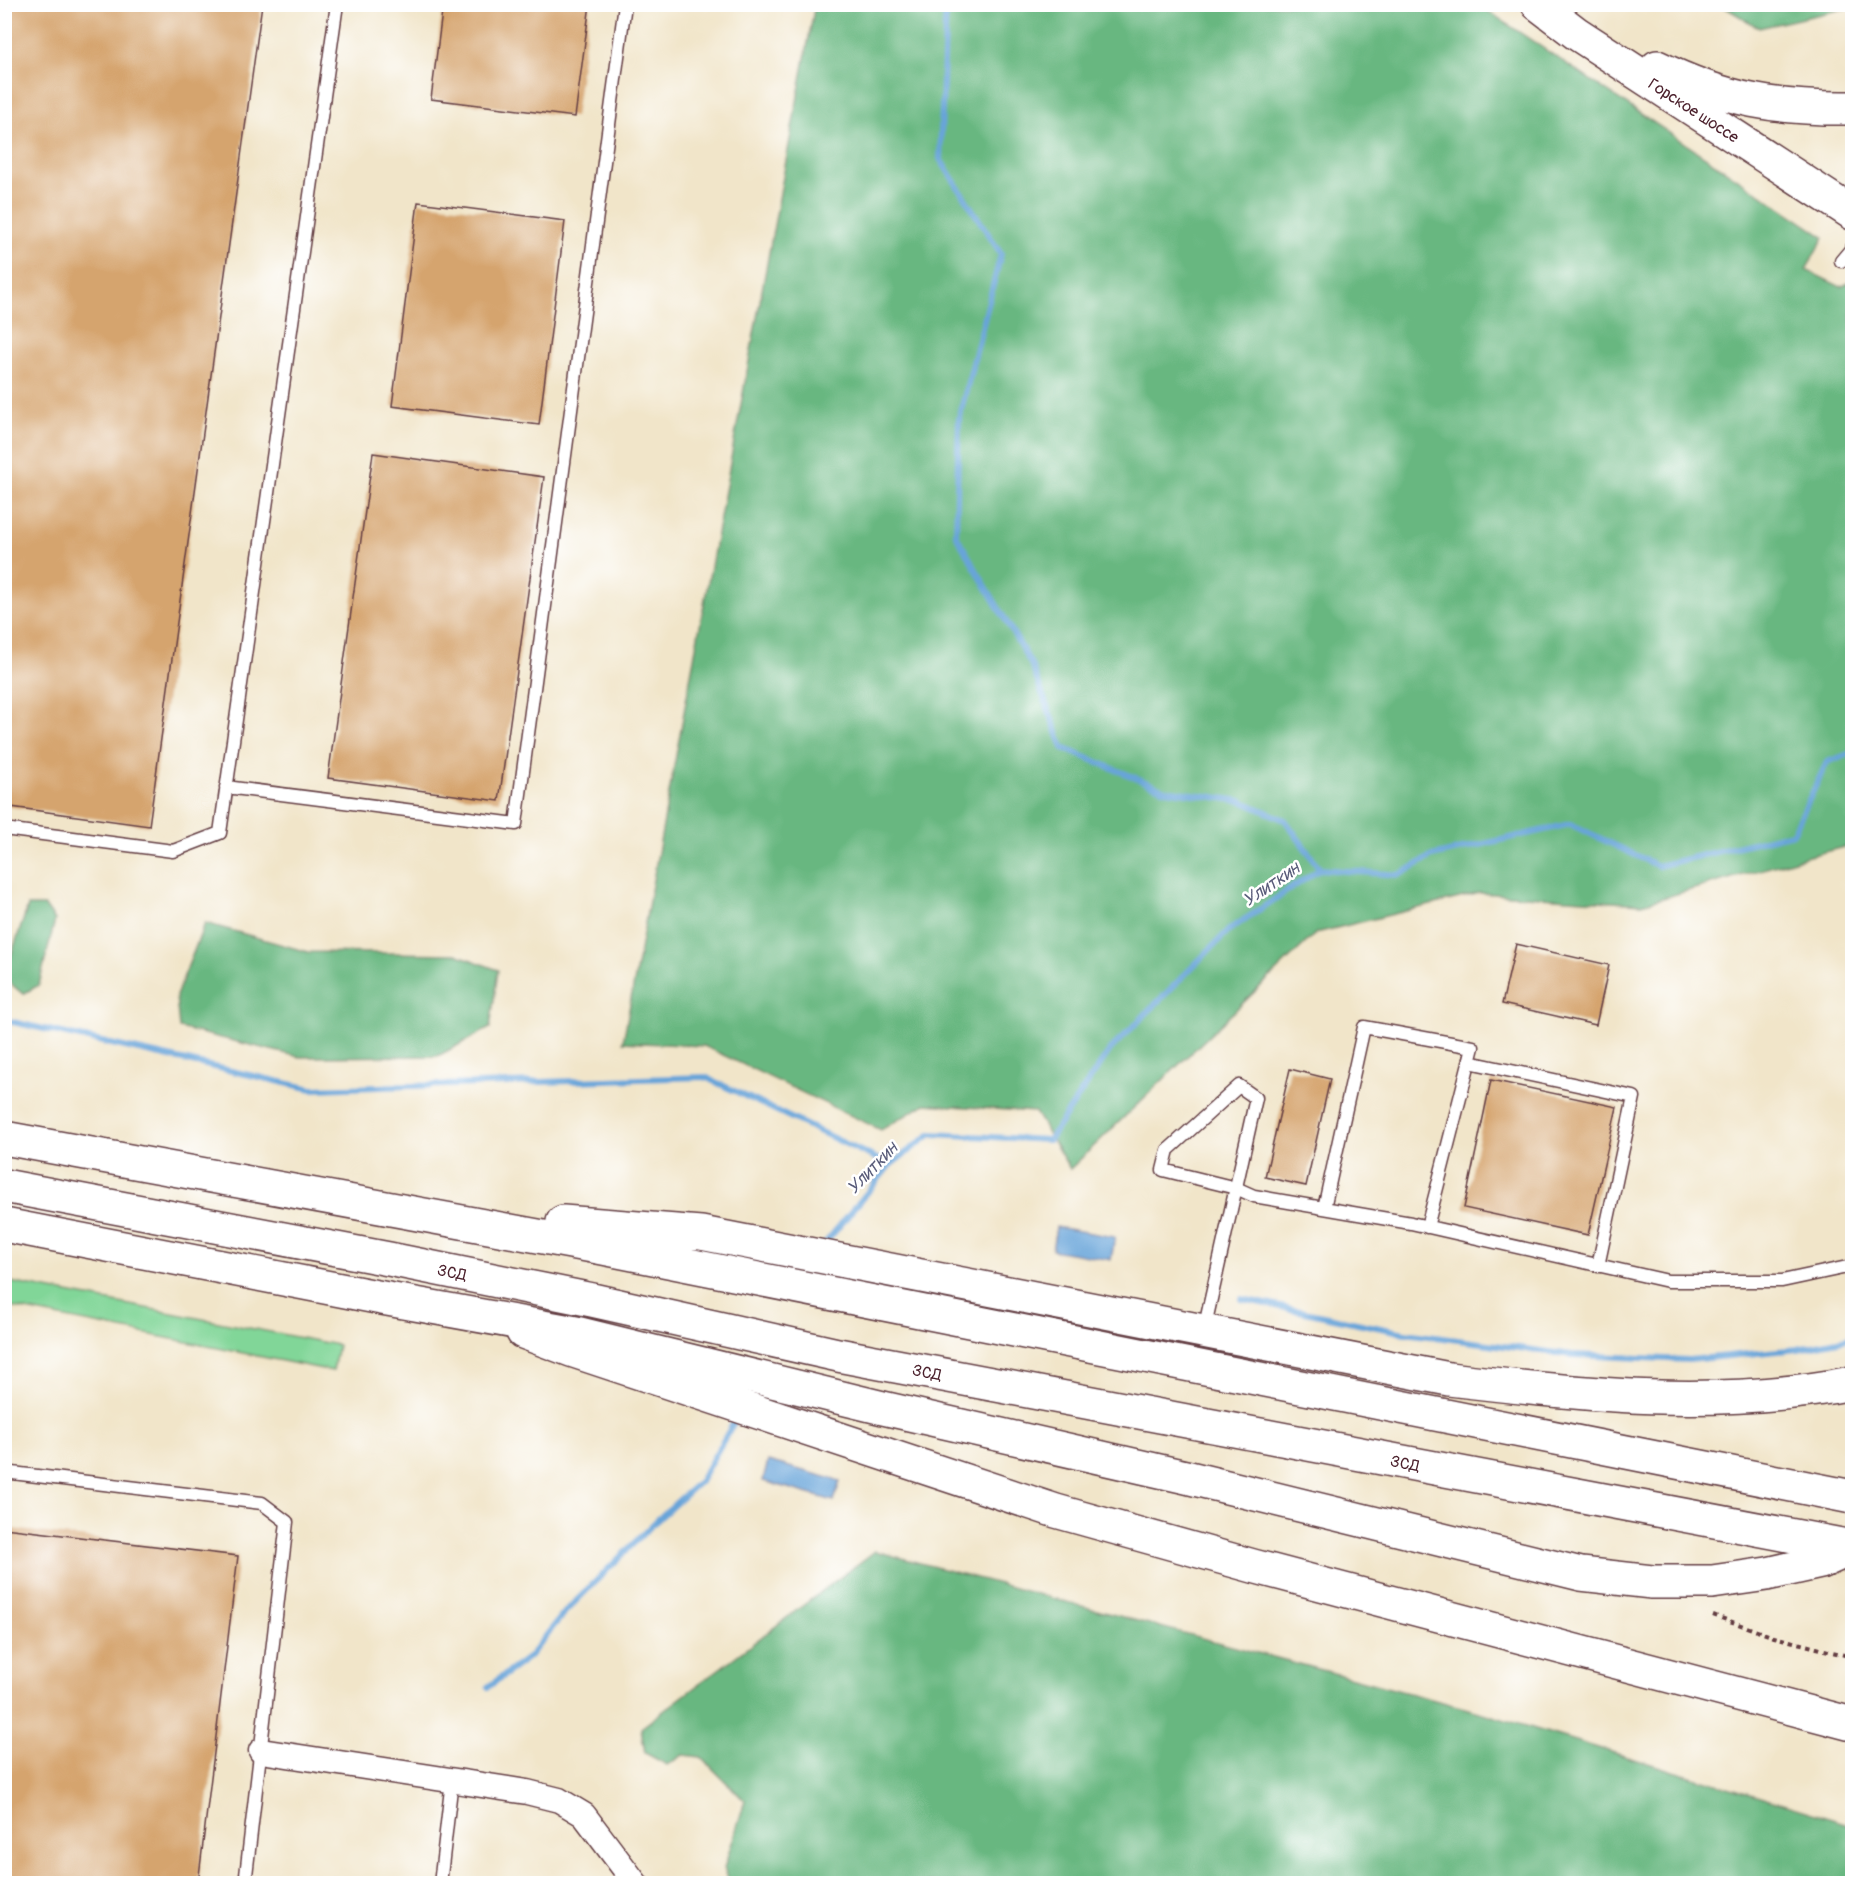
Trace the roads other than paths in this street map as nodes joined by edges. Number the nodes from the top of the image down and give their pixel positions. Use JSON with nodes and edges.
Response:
{"nodes":[{"id":1,"x":337,"y":4,"type":"edge"},
{"id":2,"x":625,"y":4,"type":"edge"},
{"id":3,"x":1538,"y":4,"type":"edge"},
{"id":4,"x":1544,"y":4,"type":"edge"},
{"id":5,"x":1852,"y":108,"type":"edge"},
{"id":6,"x":1852,"y":213,"type":"edge"},
{"id":7,"x":1852,"y":248,"type":"edge"},
{"id":8,"x":1841,"y":261,"type":"dead end"},
{"id":9,"x":226,"y":787,"type":"junction"},
{"id":10,"x":4,"y":829,"type":"edge"},
{"id":11,"x":1469,"y":1062,"type":"junction"},
{"id":12,"x":4,"y":1138,"type":"edge"},
{"id":13,"x":4,"y":1186,"type":"edge"},
{"id":14,"x":1236,"y":1188,"type":"junction"},
{"id":15,"x":1323,"y":1208,"type":"junction"},
{"id":16,"x":398,"y":1209,"type":"junction"},
{"id":17,"x":4,"y":1225,"type":"edge"},
{"id":18,"x":1427,"y":1227,"type":"junction"},
{"id":19,"x":1598,"y":1266,"type":"junction"},
{"id":20,"x":1852,"y":1266,"type":"edge"},
{"id":21,"x":481,"y":1315,"type":"junction"},
{"id":22,"x":1204,"y":1331,"type":"junction"},
{"id":23,"x":1852,"y":1383,"type":"edge"},
{"id":24,"x":4,"y":1472,"type":"edge"},
{"id":25,"x":1852,"y":1497,"type":"edge"},
{"id":26,"x":1852,"y":1547,"type":"edge"},
{"id":27,"x":1852,"y":1724,"type":"edge"},
{"id":28,"x":261,"y":1751,"type":"junction"},
{"id":29,"x":452,"y":1780,"type":"junction"},
{"id":30,"x":245,"y":1884,"type":"edge"},
{"id":31,"x":440,"y":1884,"type":"edge"},
{"id":32,"x":636,"y":1884,"type":"edge"}],
"edges":[{"from":1,"to":9,"type":"lane"},
{"from":2,"to":9,"type":"lane"},
{"from":3,"to":6,"type":"main road","name":"Горское шоссе"},
{"from":4,"to":5,"type":"main road"},
{"from":7,"to":8,"type":"lane"},
{"from":9,"to":10,"type":"lane"},
{"from":11,"to":15,"type":"lane"},
{"from":11,"to":18,"type":"lane"},
{"from":11,"to":19,"type":"lane"},
{"from":12,"to":16,"type":"main road"},
{"from":13,"to":26,"type":"main road","name":"ЗСД"},
{"from":14,"to":14,"type":"lane"},
{"from":14,"to":15,"type":"lane"},
{"from":14,"to":22,"type":"lane"},
{"from":15,"to":18,"type":"lane"},
{"from":16,"to":22,"type":"main road"},
{"from":16,"to":25,"type":"main road"},
{"from":17,"to":21,"type":"main road"},
{"from":18,"to":19,"type":"lane"},
{"from":19,"to":20,"type":"lane"},
{"from":21,"to":26,"type":"main road"},
{"from":21,"to":27,"type":"main road"},
{"from":22,"to":23,"type":"main road"},
{"from":24,"to":28,"type":"lane"},
{"from":28,"to":29,"type":"street"},
{"from":28,"to":30,"type":"lane"},
{"from":29,"to":31,"type":"lane"},
{"from":29,"to":32,"type":"street"}]}
